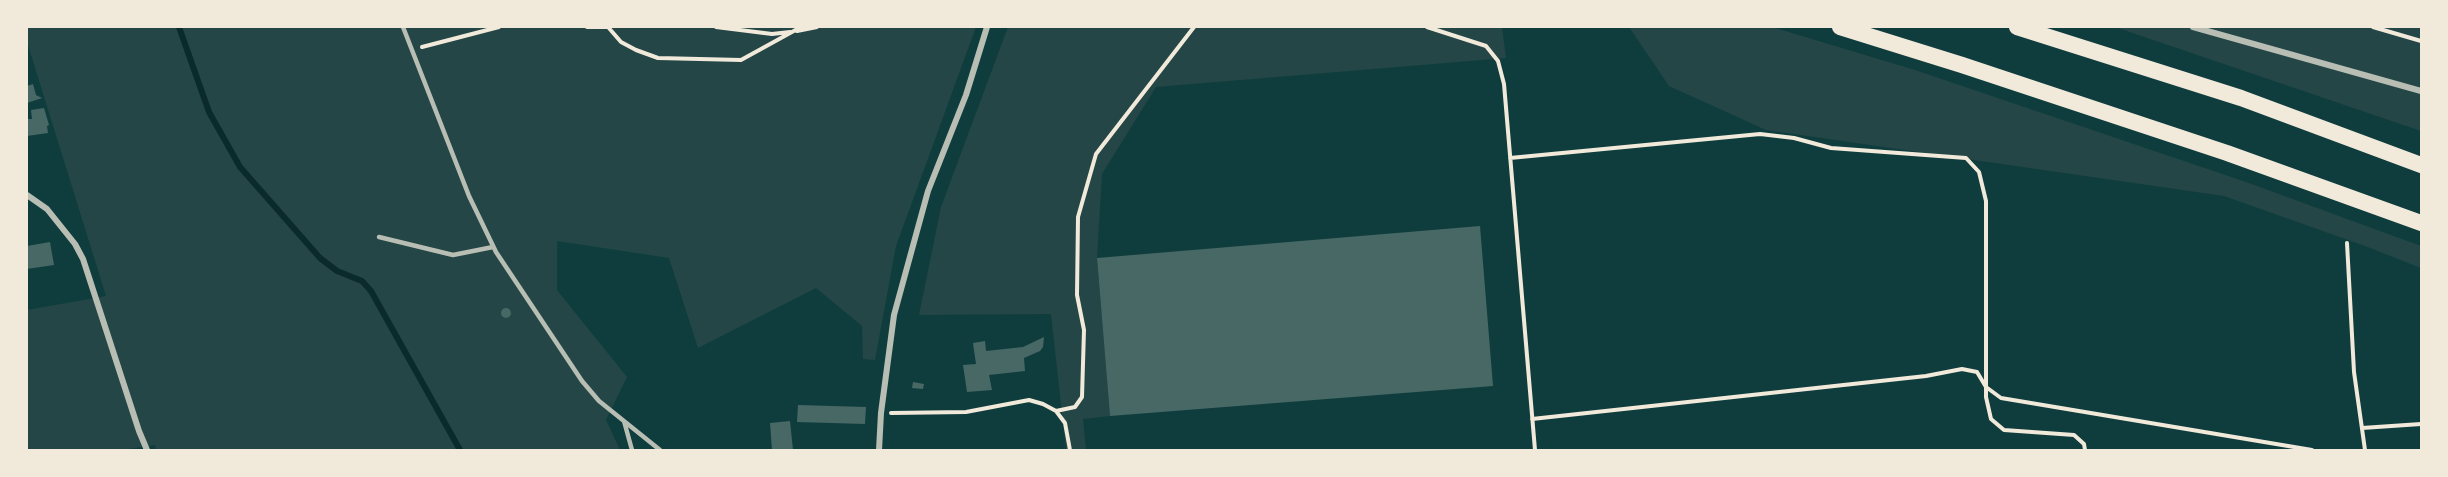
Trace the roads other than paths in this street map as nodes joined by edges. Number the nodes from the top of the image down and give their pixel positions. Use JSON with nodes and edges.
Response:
{"nodes":[{"id":1,"x":403,"y":27,"type":"edge"},
{"id":2,"x":987,"y":27,"type":"edge"},
{"id":3,"x":1840,"y":27,"type":"edge"},
{"id":4,"x":2017,"y":27,"type":"edge"},
{"id":5,"x":2193,"y":27,"type":"edge"},
{"id":6,"x":2421,"y":91,"type":"edge"},
{"id":7,"x":2241,"y":98,"type":"junction"},
{"id":8,"x":2421,"y":154,"type":"edge"},
{"id":9,"x":2421,"y":165,"type":"edge"},
{"id":10,"x":27,"y":195,"type":"edge"},
{"id":11,"x":2421,"y":223,"type":"edge"},
{"id":12,"x":379,"y":237,"type":"dead end"},
{"id":13,"x":493,"y":247,"type":"junction"},
{"id":14,"x":624,"y":421,"type":"junction"},
{"id":15,"x":147,"y":450,"type":"edge"},
{"id":16,"x":632,"y":450,"type":"edge"},
{"id":17,"x":660,"y":450,"type":"edge"},
{"id":18,"x":879,"y":450,"type":"edge"}],
"edges":[{"from":1,"to":13,"type":"lane"},
{"from":2,"to":18,"type":"street"},
{"from":3,"to":11,"type":"highway"},
{"from":4,"to":7,"type":"highway"},
{"from":5,"to":6,"type":"street"},
{"from":7,"to":8,"type":"highway"},
{"from":7,"to":9,"type":"highway"},
{"from":10,"to":15,"type":"street"},
{"from":12,"to":13,"type":"lane"},
{"from":13,"to":14,"type":"lane"},
{"from":14,"to":16,"type":"lane"},
{"from":14,"to":17,"type":"lane"}]}
